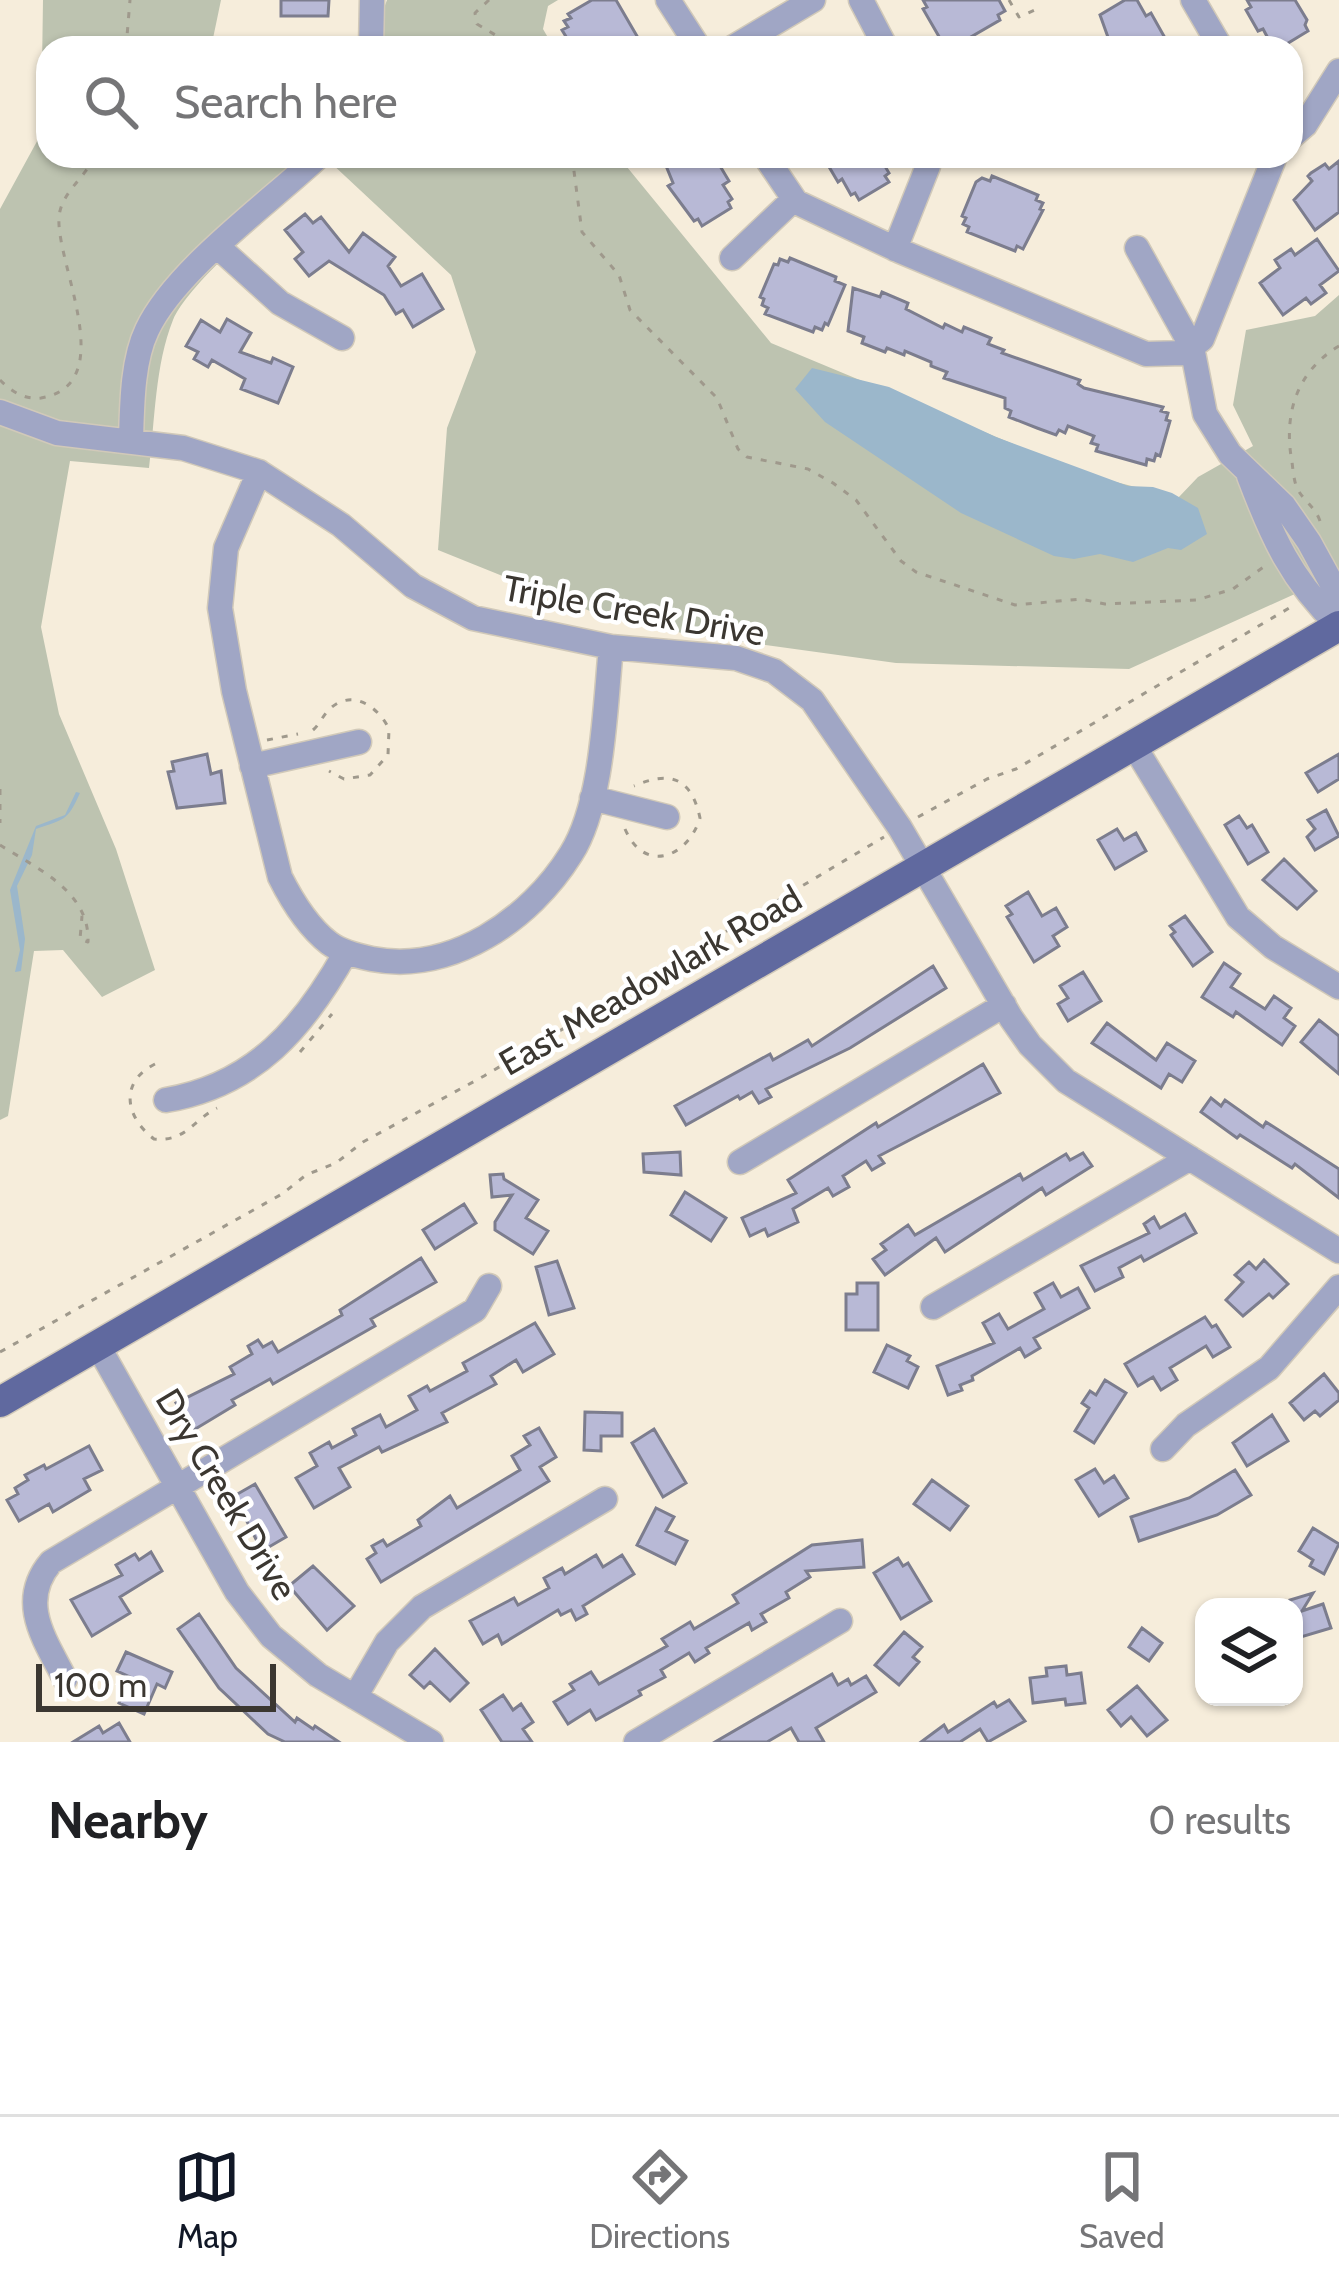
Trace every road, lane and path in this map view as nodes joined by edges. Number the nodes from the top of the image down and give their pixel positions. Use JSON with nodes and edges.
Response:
{"nodes":[{"id":1,"x":130,"y":0,"type":"edge"},
{"id":2,"x":372,"y":0,"type":"edge"},
{"id":3,"x":489,"y":0,"type":"edge"},
{"id":4,"x":668,"y":0,"type":"edge"},
{"id":5,"x":813,"y":0,"type":"edge"},
{"id":6,"x":861,"y":0,"type":"edge"},
{"id":7,"x":1009,"y":0,"type":"edge"},
{"id":8,"x":1193,"y":0,"type":"edge"},
{"id":9,"x":1034,"y":10,"type":"dead end"},
{"id":10,"x":127,"y":36,"type":"edge"},
{"id":11,"x":371,"y":36,"type":"edge"},
{"id":12,"x":497,"y":36,"type":"edge"},
{"id":13,"x":691,"y":36,"type":"edge"},
{"id":14,"x":752,"y":36,"type":"edge"},
{"id":15,"x":880,"y":36,"type":"edge"},
{"id":16,"x":1214,"y":36,"type":"edge"},
{"id":17,"x":1339,"y":71,"type":"edge"},
{"id":18,"x":1303,"y":127,"type":"edge"},
{"id":19,"x":87,"y":168,"type":"edge"},
{"id":20,"x":306,"y":168,"type":"edge"},
{"id":21,"x":573,"y":168,"type":"edge"},
{"id":22,"x":773,"y":168,"type":"edge"},
{"id":23,"x":927,"y":168,"type":"edge"},
{"id":24,"x":1270,"y":168,"type":"edge"},
{"id":25,"x":794,"y":199,"type":"junction"},
{"id":26,"x":218,"y":247,"type":"junction"},
{"id":27,"x":896,"y":248,"type":"junction"},
{"id":28,"x":1137,"y":248,"type":"dead end"},
{"id":29,"x":732,"y":259,"type":"dead end"},
{"id":30,"x":343,"y":338,"type":"dead end"},
{"id":31,"x":1339,"y":346,"type":"edge"},
{"id":32,"x":1192,"y":347,"type":"junction"},
{"id":33,"x":0,"y":380,"type":"edge"},
{"id":34,"x":0,"y":412,"type":"edge"},
{"id":35,"x":131,"y":441,"type":"junction"},
{"id":36,"x":1245,"y":466,"type":"junction"},
{"id":37,"x":260,"y":472,"type":"junction"},
{"id":38,"x":1307,"y":540,"type":"junction"},
{"id":39,"x":1282,"y":555,"type":"junction"},
{"id":40,"x":1308,"y":597,"type":"junction"},
{"id":41,"x":1339,"y":626,"type":"edge"},
{"id":42,"x":611,"y":647,"type":"junction"},
{"id":43,"x":359,"y":742,"type":"dead end"},
{"id":44,"x":1133,"y":745,"type":"junction"},
{"id":45,"x":252,"y":766,"type":"junction"},
{"id":46,"x":0,"y":789,"type":"edge"},
{"id":47,"x":592,"y":798,"type":"junction"},
{"id":48,"x":667,"y":817,"type":"dead end"},
{"id":49,"x":918,"y":817,"type":"dead end"},
{"id":50,"x":0,"y":823,"type":"edge"},
{"id":51,"x":884,"y":837,"type":"dead end"},
{"id":52,"x":0,"y":845,"type":"edge"},
{"id":53,"x":922,"y":867,"type":"junction"},
{"id":54,"x":82,"y":916,"type":"dead end"},
{"id":55,"x":346,"y":952,"type":"junction"},
{"id":56,"x":1339,"y":987,"type":"edge"},
{"id":57,"x":1004,"y":1005,"type":"junction"},
{"id":58,"x":166,"y":1100,"type":"dead end"},
{"id":59,"x":1190,"y":1158,"type":"junction"},
{"id":60,"x":740,"y":1162,"type":"dead end"},
{"id":61,"x":1339,"y":1251,"type":"edge"},
{"id":62,"x":489,"y":1286,"type":"dead end"},
{"id":63,"x":1339,"y":1287,"type":"edge"},
{"id":64,"x":933,"y":1307,"type":"dead end"},
{"id":65,"x":98,"y":1346,"type":"junction"},
{"id":66,"x":0,"y":1352,"type":"edge"},
{"id":67,"x":0,"y":1402,"type":"edge"},
{"id":68,"x":1163,"y":1449,"type":"dead end"},
{"id":69,"x":176,"y":1484,"type":"junction"},
{"id":70,"x":604,"y":1499,"type":"dead end"},
{"id":71,"x":840,"y":1621,"type":"dead end"},
{"id":72,"x":65,"y":1679,"type":"dead end"},
{"id":73,"x":355,"y":1696,"type":"junction"},
{"id":74,"x":431,"y":1742,"type":"edge"},
{"id":75,"x":636,"y":1742,"type":"edge"}],
"edges":[{"from":1,"to":10,"type":"path"},
{"from":2,"to":11,"type":"street"},
{"from":3,"to":12,"type":"path"},
{"from":4,"to":13,"type":"street"},
{"from":5,"to":14,"type":"street"},
{"from":6,"to":15,"type":"street"},
{"from":7,"to":9,"type":"path"},
{"from":8,"to":16,"type":"street"},
{"from":17,"to":18,"type":"street"},
{"from":19,"to":33,"type":"path"},
{"from":20,"to":26,"type":"street"},
{"from":21,"to":39,"type":"path"},
{"from":22,"to":25,"type":"street"},
{"from":23,"to":27,"type":"street"},
{"from":24,"to":32,"type":"street"},
{"from":25,"to":27,"type":"street"},
{"from":25,"to":29,"type":"street"},
{"from":26,"to":30,"type":"street"},
{"from":26,"to":35,"type":"street"},
{"from":27,"to":32,"type":"street"},
{"from":28,"to":32,"type":"street"},
{"from":31,"to":38,"type":"path"},
{"from":32,"to":36,"type":"street"},
{"from":34,"to":35,"type":"street","name":"Triple Creek Drive"},
{"from":35,"to":37,"type":"street","name":"Triple Creek Drive"},
{"from":36,"to":38,"type":"street"},
{"from":36,"to":39,"type":"street"},
{"from":37,"to":42,"type":"street","name":"Triple Creek Drive"},
{"from":37,"to":45,"type":"street"},
{"from":38,"to":41,"type":"street"},
{"from":39,"to":40,"type":"street"},
{"from":40,"to":41,"type":"street"},
{"from":40,"to":49,"type":"path"},
{"from":41,"to":44,"type":"main road","name":"East Meadowlark Road"},
{"from":42,"to":47,"type":"street"},
{"from":42,"to":53,"type":"street","name":"Triple Creek Drive"},
{"from":43,"to":45,"type":"street"},
{"from":44,"to":53,"type":"main road","name":"East Meadowlark Road"},
{"from":44,"to":56,"type":"street"},
{"from":45,"to":55,"type":"street"},
{"from":46,"to":50,"type":"path"},
{"from":47,"to":48,"type":"street"},
{"from":47,"to":55,"type":"street"},
{"from":51,"to":66,"type":"path"},
{"from":52,"to":54,"type":"path"},
{"from":53,"to":57,"type":"street","name":"Triple Creek Drive"},
{"from":53,"to":65,"type":"main road","name":"East Meadowlark Road"},
{"from":55,"to":58,"type":"street"},
{"from":57,"to":59,"type":"street","name":"Triple Creek Drive"},
{"from":57,"to":60,"type":"street"},
{"from":59,"to":61,"type":"street","name":"Triple Creek Drive"},
{"from":59,"to":64,"type":"street"},
{"from":62,"to":69,"type":"street"},
{"from":63,"to":68,"type":"street"},
{"from":65,"to":67,"type":"main road","name":"East Meadowlark Road"},
{"from":65,"to":69,"type":"street","name":"Dry Creek Drive"},
{"from":69,"to":72,"type":"street"},
{"from":69,"to":73,"type":"street","name":"Dry Creek Drive"},
{"from":70,"to":73,"type":"street"},
{"from":71,"to":75,"type":"street"},
{"from":73,"to":74,"type":"street","name":"Dry Creek Drive"}]}
